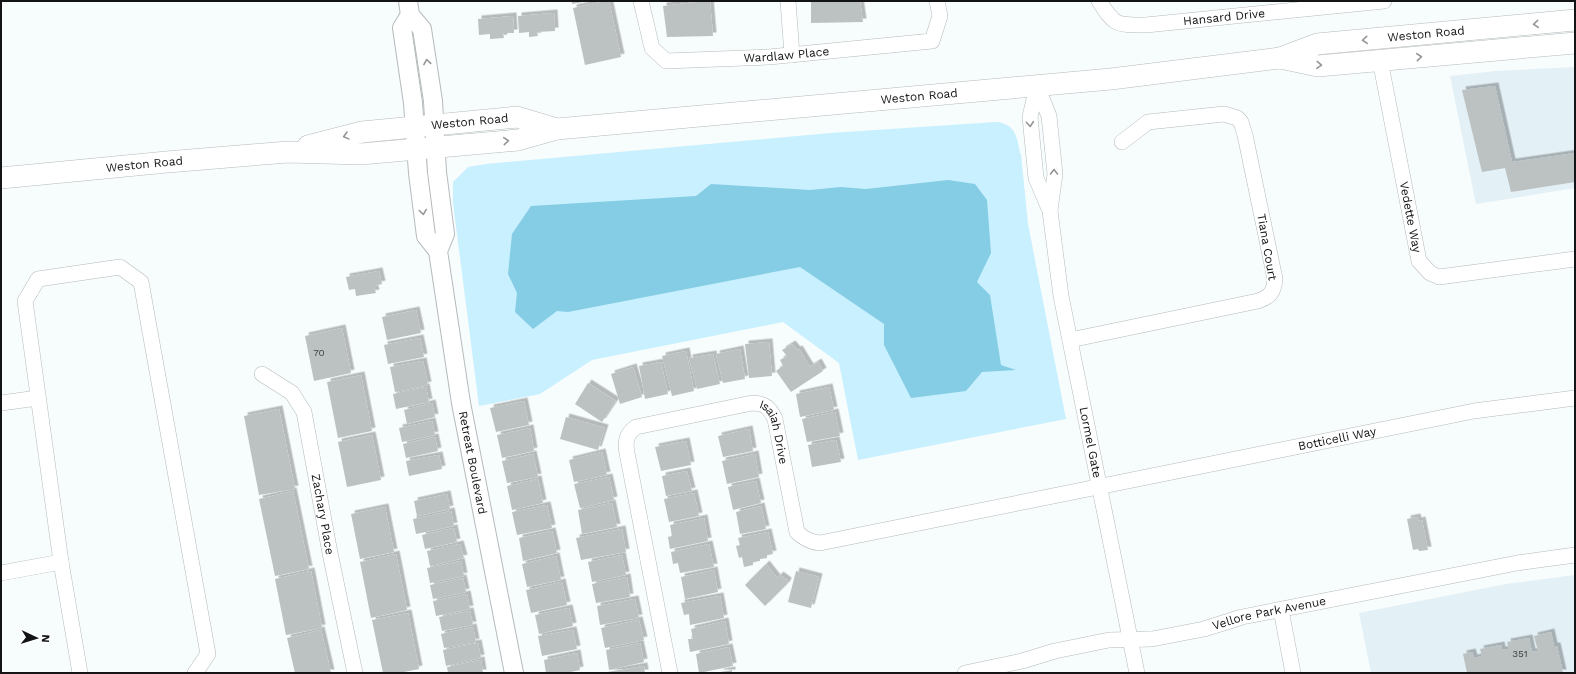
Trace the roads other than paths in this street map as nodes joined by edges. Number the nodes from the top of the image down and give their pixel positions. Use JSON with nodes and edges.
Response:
{"nodes":[{"id":1,"x":641,"y":1,"type":"edge"},
{"id":2,"x":788,"y":1,"type":"edge"},
{"id":3,"x":937,"y":1,"type":"edge"},
{"id":4,"x":1099,"y":1,"type":"edge"},
{"id":5,"x":1384,"y":1,"type":"edge"},
{"id":6,"x":409,"y":8,"type":"edge"},
{"id":7,"x":1575,"y":20,"type":"edge"},
{"id":8,"x":1575,"y":43,"type":"edge"},
{"id":9,"x":792,"y":55,"type":"junction"},
{"id":10,"x":1280,"y":58,"type":"junction"},
{"id":11,"x":1380,"y":60,"type":"junction"},
{"id":12,"x":1038,"y":86,"type":"junction"},
{"id":13,"x":424,"y":126,"type":"junction"},
{"id":14,"x":557,"y":129,"type":"junction"},
{"id":15,"x":1122,"y":142,"type":"dead end"},
{"id":16,"x":426,"y":148,"type":"junction"},
{"id":17,"x":288,"y":152,"type":"junction"},
{"id":18,"x":1,"y":178,"type":"edge"},
{"id":19,"x":1575,"y":259,"type":"edge"},
{"id":20,"x":1070,"y":340,"type":"junction"},
{"id":21,"x":262,"y":374,"type":"dead end"},
{"id":22,"x":38,"y":398,"type":"junction"},
{"id":23,"x":1575,"y":398,"type":"edge"},
{"id":24,"x":1,"y":403,"type":"edge"},
{"id":25,"x":1100,"y":486,"type":"junction"},
{"id":26,"x":1575,"y":555,"type":"edge"},
{"id":27,"x":61,"y":562,"type":"junction"},
{"id":28,"x":1,"y":573,"type":"edge"},
{"id":29,"x":1281,"y":610,"type":"junction"},
{"id":30,"x":1130,"y":640,"type":"junction"},
{"id":31,"x":973,"y":672,"type":"edge"},
{"id":32,"x":80,"y":673,"type":"edge"},
{"id":33,"x":195,"y":673,"type":"edge"},
{"id":34,"x":354,"y":673,"type":"edge"},
{"id":35,"x":514,"y":673,"type":"edge"},
{"id":36,"x":670,"y":673,"type":"edge"},
{"id":37,"x":1137,"y":673,"type":"edge"},
{"id":38,"x":1293,"y":673,"type":"edge"}],
"edges":[{"from":1,"to":9,"type":"street","name":"Wardlaw Place"},
{"from":2,"to":9,"type":"street"},
{"from":3,"to":9,"type":"street","name":"Wardlaw Place"},
{"from":4,"to":5,"type":"street","name":"Hansard Drive"},
{"from":6,"to":13,"type":"street","name":"Retreat Boulevard"},
{"from":7,"to":10,"type":"main road","name":"Weston Road","one_way":true},
{"from":11,"to":8,"type":"main road","name":"Weston Road","one_way":true},
{"from":10,"to":11,"type":"main road","name":"Weston Road","one_way":true},
{"from":10,"to":12,"type":"main road","name":"Weston Road"},
{"from":11,"to":19,"type":"street","name":"Vedette Way"},
{"from":12,"to":14,"type":"main road","name":"Weston Road"},
{"from":12,"to":20,"type":"street","name":"Lormel Gate"},
{"from":13,"to":14,"type":"main road","name":"Weston Road"},
{"from":13,"to":16,"type":"street","name":"Retreat Boulevard"},
{"from":13,"to":17,"type":"main road","name":"Weston Road","one_way":true},
{"from":16,"to":14,"type":"main road","name":"Weston Road","one_way":true},
{"from":15,"to":20,"type":"street","name":"Tiana Court"},
{"from":16,"to":17,"type":"main road","name":"Weston Road"},
{"from":16,"to":35,"type":"street","name":"Retreat Boulevard"},
{"from":17,"to":18,"type":"main road","name":"Weston Road"},
{"from":20,"to":25,"type":"street","name":"Lormel Gate"},
{"from":21,"to":34,"type":"street","name":"Zachary Place"},
{"from":22,"to":24,"type":"street"},
{"from":22,"to":27,"type":"street"},
{"from":22,"to":33,"type":"street"},
{"from":23,"to":25,"type":"street","name":"Botticelli Way"},
{"from":25,"to":30,"type":"street","name":"Lormel Gate"},
{"from":25,"to":36,"type":"street","name":"Isaiah Drive"},
{"from":26,"to":29,"type":"street","name":"Vellore Park Avenue"},
{"from":27,"to":28,"type":"street"},
{"from":27,"to":32,"type":"street"},
{"from":29,"to":30,"type":"street","name":"Vellore Park Avenue"},
{"from":29,"to":38,"type":"street"},
{"from":30,"to":31,"type":"street","name":"Vellore Park Avenue"},
{"from":30,"to":37,"type":"street","name":"Lormel Gate"}]}
